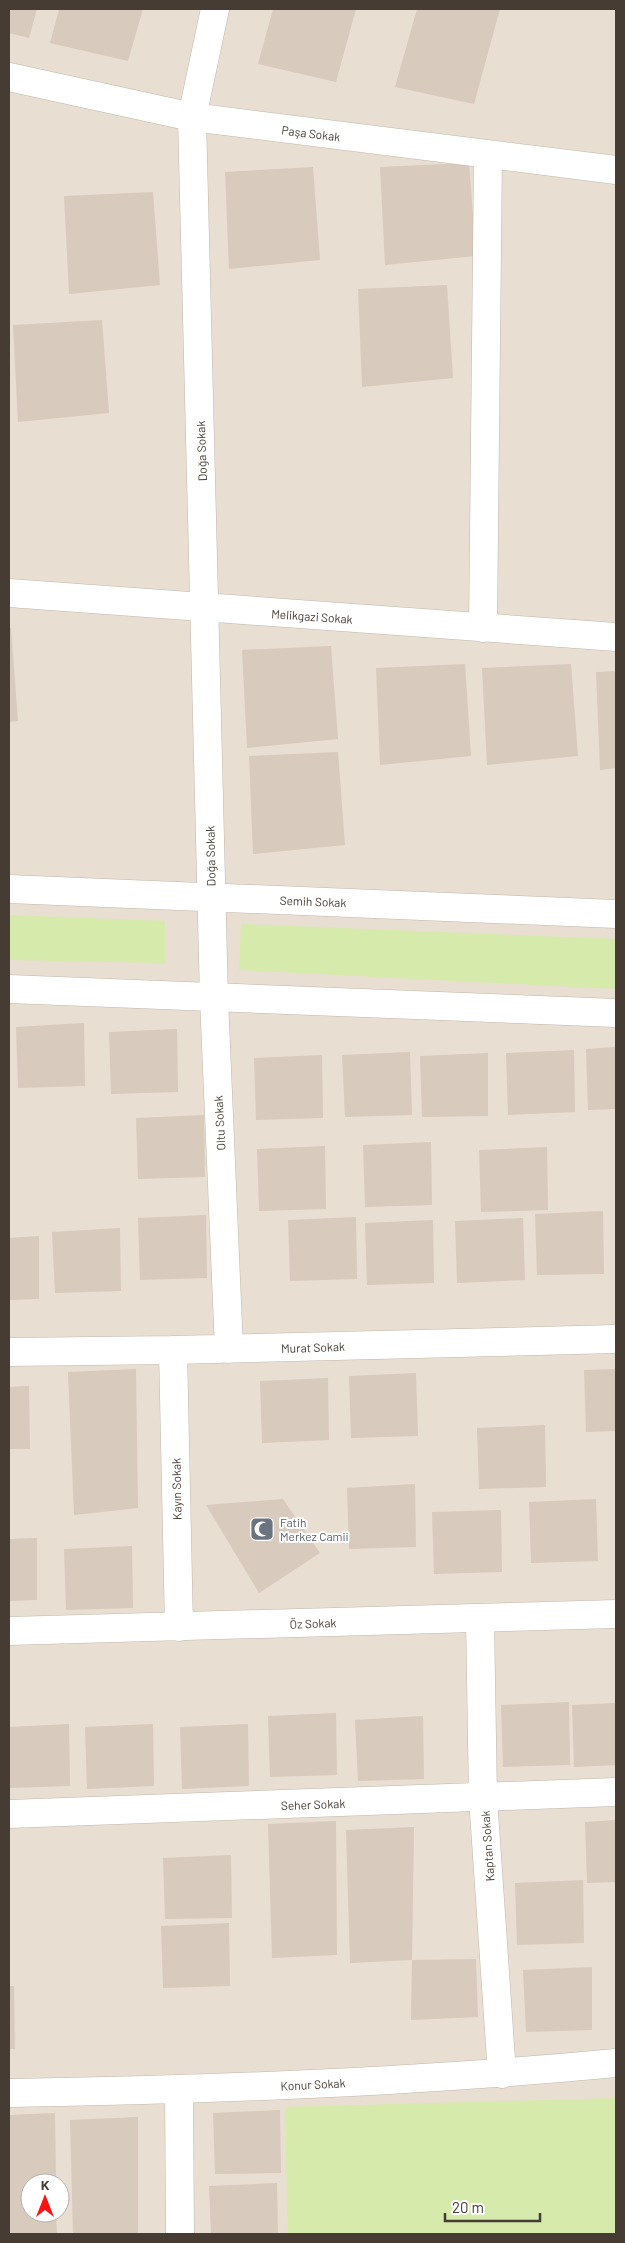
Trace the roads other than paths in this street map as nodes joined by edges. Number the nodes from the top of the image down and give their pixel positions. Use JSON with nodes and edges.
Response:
{"nodes":[{"id":1,"x":215,"y":9,"type":"edge"},
{"id":2,"x":9,"y":77,"type":"edge"},
{"id":3,"x":192,"y":117,"type":"junction"},
{"id":4,"x":488,"y":155,"type":"junction"},
{"id":5,"x":616,"y":170,"type":"edge"},
{"id":6,"x":9,"y":593,"type":"edge"},
{"id":7,"x":205,"y":608,"type":"junction"},
{"id":8,"x":483,"y":628,"type":"junction"},
{"id":9,"x":616,"y":637,"type":"edge"},
{"id":10,"x":9,"y":889,"type":"edge"},
{"id":11,"x":211,"y":896,"type":"junction"},
{"id":12,"x":616,"y":914,"type":"edge"},
{"id":13,"x":9,"y":989,"type":"edge"},
{"id":14,"x":214,"y":998,"type":"junction"},
{"id":15,"x":616,"y":1013,"type":"edge"},
{"id":16,"x":616,"y":1338,"type":"edge"},
{"id":17,"x":230,"y":1349,"type":"junction"},
{"id":18,"x":173,"y":1350,"type":"junction"},
{"id":19,"x":9,"y":1352,"type":"edge"},
{"id":20,"x":616,"y":1614,"type":"edge"},
{"id":21,"x":480,"y":1619,"type":"junction"},
{"id":22,"x":179,"y":1627,"type":"junction"},
{"id":23,"x":9,"y":1632,"type":"edge"},
{"id":24,"x":616,"y":1792,"type":"edge"},
{"id":25,"x":483,"y":1798,"type":"junction"},
{"id":26,"x":9,"y":1814,"type":"edge"},
{"id":27,"x":616,"y":2063,"type":"edge"},
{"id":28,"x":502,"y":2074,"type":"junction"},
{"id":29,"x":179,"y":2090,"type":"junction"},
{"id":30,"x":9,"y":2093,"type":"edge"},
{"id":31,"x":180,"y":2234,"type":"edge"}],
"edges":[{"from":1,"to":3,"type":"street","name":"Doğa Sokak"},
{"from":2,"to":3,"type":"street","name":"Paşa Sokak"},
{"from":3,"to":4,"type":"street","name":"Paşa Sokak"},
{"from":3,"to":7,"type":"street","name":"Doğa Sokak"},
{"from":4,"to":5,"type":"street","name":"Paşa Sokak"},
{"from":4,"to":8,"type":"street"},
{"from":6,"to":7,"type":"street","name":"Melikgazi Sokak"},
{"from":7,"to":8,"type":"street","name":"Melikgazi Sokak"},
{"from":7,"to":11,"type":"street","name":"Doğa Sokak"},
{"from":8,"to":9,"type":"street","name":"Melikgazi Sokak"},
{"from":10,"to":11,"type":"street","name":"Semih Sokak"},
{"from":11,"to":12,"type":"street","name":"Semih Sokak"},
{"from":11,"to":14,"type":"street","name":"Oltu Sokak"},
{"from":13,"to":14,"type":"street"},
{"from":14,"to":15,"type":"street"},
{"from":14,"to":17,"type":"street","name":"Oltu Sokak"},
{"from":16,"to":17,"type":"street","name":"Murat Sokak"},
{"from":17,"to":18,"type":"street","name":"Murat Sokak"},
{"from":18,"to":19,"type":"street","name":"Murat Sokak"},
{"from":18,"to":22,"type":"street","name":"Kayın Sokak"},
{"from":20,"to":21,"type":"street","name":"Öz Sokak"},
{"from":21,"to":22,"type":"street","name":"Öz Sokak"},
{"from":21,"to":25,"type":"street","name":"Kaptan Sokak"},
{"from":22,"to":23,"type":"street","name":"Öz Sokak"},
{"from":24,"to":25,"type":"street","name":"Seher Sokak"},
{"from":25,"to":26,"type":"street","name":"Seher Sokak"},
{"from":25,"to":28,"type":"street","name":"Kaptan Sokak"},
{"from":27,"to":28,"type":"street","name":"Konur Sokak"},
{"from":28,"to":29,"type":"street","name":"Konur Sokak"},
{"from":29,"to":30,"type":"street","name":"Konur Sokak"},
{"from":29,"to":31,"type":"street"}]}
